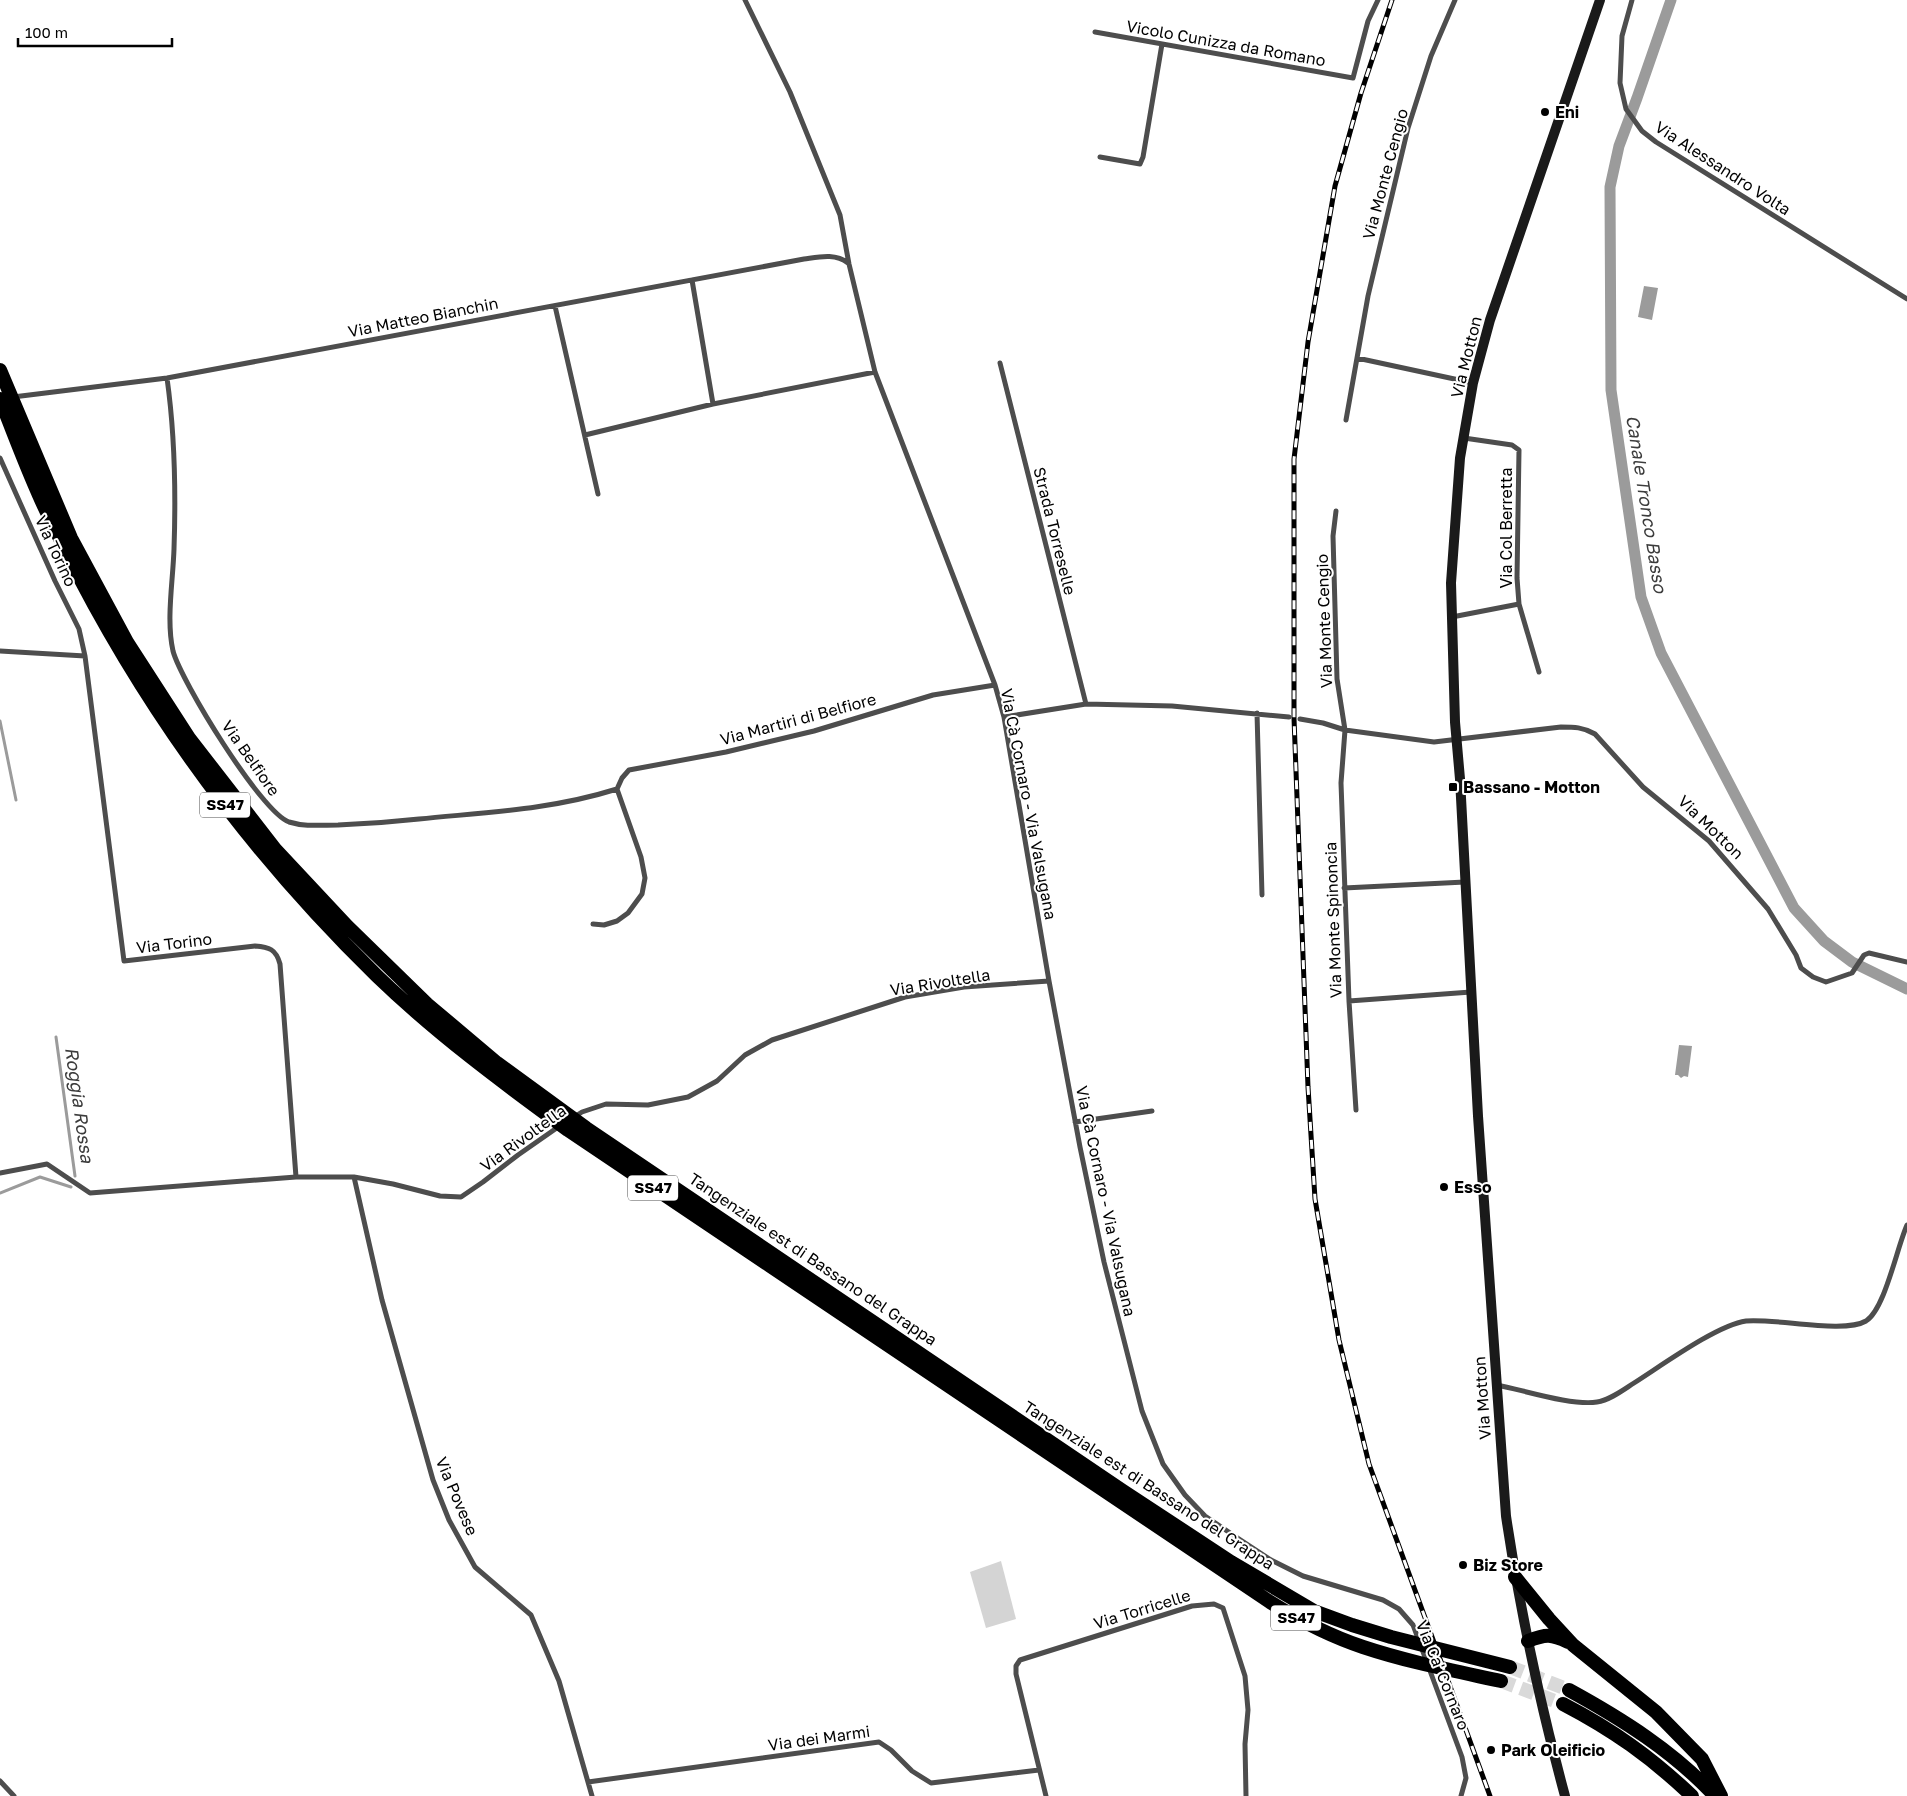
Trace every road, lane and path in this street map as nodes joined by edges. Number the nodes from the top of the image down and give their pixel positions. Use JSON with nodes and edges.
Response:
{"nodes":[{"id":1,"x":745,"y":0,"type":"edge"},
{"id":2,"x":1378,"y":0,"type":"edge"},
{"id":3,"x":1454,"y":0,"type":"edge"},
{"id":4,"x":1600,"y":0,"type":"edge"},
{"id":5,"x":1632,"y":0,"type":"edge"},
{"id":6,"x":1094,"y":32,"type":"dead end"},
{"id":7,"x":1162,"y":44,"type":"junction"},
{"id":8,"x":1100,"y":157,"type":"dead end"},
{"id":9,"x":849,"y":264,"type":"junction"},
{"id":10,"x":692,"y":280,"type":"junction"},
{"id":11,"x":1907,"y":299,"type":"edge"},
{"id":12,"x":554,"y":306,"type":"junction"},
{"id":13,"x":1357,"y":358,"type":"junction"},
{"id":14,"x":1000,"y":363,"type":"dead end"},
{"id":15,"x":0,"y":370,"type":"edge"},
{"id":16,"x":876,"y":372,"type":"junction"},
{"id":17,"x":167,"y":378,"type":"junction"},
{"id":18,"x":1473,"y":383,"type":"junction"},
{"id":19,"x":5,"y":400,"type":"edge"},
{"id":20,"x":713,"y":404,"type":"junction"},
{"id":21,"x":1346,"y":420,"type":"dead end"},
{"id":22,"x":585,"y":435,"type":"junction"},
{"id":23,"x":1463,"y":438,"type":"junction"},
{"id":24,"x":0,"y":458,"type":"edge"},
{"id":25,"x":598,"y":494,"type":"dead end"},
{"id":26,"x":1336,"y":511,"type":"dead end"},
{"id":27,"x":1519,"y":604,"type":"junction"},
{"id":28,"x":1452,"y":617,"type":"junction"},
{"id":29,"x":0,"y":651,"type":"edge"},
{"id":30,"x":84,"y":656,"type":"junction"},
{"id":31,"x":1540,"y":672,"type":"dead end"},
{"id":32,"x":995,"y":685,"type":"junction"},
{"id":33,"x":1086,"y":704,"type":"junction"},
{"id":34,"x":1257,"y":713,"type":"junction"},
{"id":35,"x":1004,"y":717,"type":"junction"},
{"id":36,"x":1289,"y":717,"type":"dead end"},
{"id":37,"x":1300,"y":719,"type":"dead end"},
{"id":38,"x":1345,"y":730,"type":"junction"},
{"id":39,"x":1458,"y":739,"type":"junction"},
{"id":40,"x":617,"y":789,"type":"junction"},
{"id":41,"x":1465,"y":882,"type":"junction"},
{"id":42,"x":1344,"y":888,"type":"junction"},
{"id":43,"x":1262,"y":896,"type":"dead end"},
{"id":44,"x":593,"y":924,"type":"dead end"},
{"id":45,"x":1907,"y":962,"type":"edge"},
{"id":46,"x":1049,"y":981,"type":"junction"},
{"id":47,"x":1471,"y":992,"type":"junction"},
{"id":48,"x":1348,"y":1002,"type":"junction"},
{"id":49,"x":1356,"y":1110,"type":"dead end"},
{"id":50,"x":1152,"y":1111,"type":"dead end"},
{"id":51,"x":1076,"y":1122,"type":"junction"},
{"id":52,"x":0,"y":1173,"type":"edge"},
{"id":53,"x":296,"y":1177,"type":"junction"},
{"id":54,"x":354,"y":1177,"type":"junction"},
{"id":55,"x":1907,"y":1225,"type":"edge"},
{"id":56,"x":879,"y":1332,"type":"junction"},
{"id":57,"x":1496,"y":1385,"type":"junction"},
{"id":58,"x":1163,"y":1464,"type":"joint"},
{"id":59,"x":1515,"y":1577,"type":"junction"},
{"id":60,"x":1528,"y":1641,"type":"junction"},
{"id":61,"x":1573,"y":1645,"type":"junction"},
{"id":62,"x":1510,"y":1667,"type":"tunnel mouth"},
{"id":63,"x":1501,"y":1681,"type":"tunnel mouth"},
{"id":64,"x":1569,"y":1690,"type":"tunnel mouth"},
{"id":65,"x":1563,"y":1704,"type":"tunnel mouth"},
{"id":66,"x":1039,"y":1770,"type":"junction"},
{"id":67,"x":0,"y":1781,"type":"edge"},
{"id":68,"x":588,"y":1782,"type":"junction"},
{"id":69,"x":14,"y":1796,"type":"edge"},
{"id":70,"x":592,"y":1796,"type":"edge"},
{"id":71,"x":1046,"y":1796,"type":"edge"},
{"id":72,"x":1246,"y":1796,"type":"edge"},
{"id":73,"x":1461,"y":1796,"type":"edge"},
{"id":74,"x":1565,"y":1796,"type":"edge"},
{"id":75,"x":1692,"y":1796,"type":"edge"},
{"id":76,"x":1715,"y":1796,"type":"edge"},
{"id":77,"x":1721,"y":1796,"type":"edge"}],
"edges":[{"from":1,"to":9,"type":"street","name":"Via Cà Cornaro - Via Valsugana"},
{"from":2,"to":7,"type":"street","name":"Vicolo Cunizza da Romano"},
{"from":3,"to":13,"type":"street","name":"Via Monte Cengio"},
{"from":4,"to":18,"type":"main road","name":"Via Motton"},
{"from":5,"to":11,"type":"street","name":"Via Alessandro Volta"},
{"from":6,"to":7,"type":"street","name":"Vicolo Cunizza da Romano"},
{"from":7,"to":8,"type":"street"},
{"from":9,"to":10,"type":"street","name":"Via Matteo Bianchin"},
{"from":9,"to":16,"type":"street","name":"Via Cà Cornaro - Via Valsugana"},
{"from":10,"to":12,"type":"street","name":"Via Matteo Bianchin"},
{"from":10,"to":20,"type":"street"},
{"from":12,"to":17,"type":"street","name":"Via Matteo Bianchin"},
{"from":12,"to":22,"type":"street"},
{"from":13,"to":18,"type":"street"},
{"from":13,"to":21,"type":"street","name":"Via Monte Cengio"},
{"from":14,"to":33,"type":"street","name":"Strada Torreselle"},
{"from":15,"to":19,"type":"highway","name":"Tangenziale est di Bassano del Grappa","number":"SS47"},
{"from":16,"to":20,"type":"street"},
{"from":16,"to":32,"type":"street","name":"Via Cà Cornaro - Via Valsugana"},
{"from":17,"to":19,"type":"street","name":"Via Matteo Bianchin"},
{"from":17,"to":40,"type":"street","name":"Via Belfiore"},
{"from":18,"to":23,"type":"main road","name":"Via Motton"},
{"from":19,"to":56,"type":"highway","name":"Tangenziale est di Bassano del Grappa","number":"SS47"},
{"from":20,"to":22,"type":"street"},
{"from":22,"to":25,"type":"street"},
{"from":23,"to":27,"type":"street","name":"Via Col Berretta"},
{"from":23,"to":28,"type":"main road","name":"Via Motton"},
{"from":24,"to":30,"type":"street","name":"Via Torino"},
{"from":26,"to":38,"type":"street","name":"Via Monte Cengio"},
{"from":27,"to":28,"type":"street","name":"Via Col Berretta"},
{"from":27,"to":31,"type":"street","name":"Via Col Berretta"},
{"from":28,"to":39,"type":"main road","name":"Via Motton"},
{"from":29,"to":30,"type":"street"},
{"from":30,"to":53,"type":"street","name":"Via Torino"},
{"from":32,"to":35,"type":"street","name":"Via Cà Cornaro - Via Valsugana"},
{"from":32,"to":40,"type":"street","name":"Via Martiri di Belfiore"},
{"from":33,"to":34,"type":"street"},
{"from":33,"to":35,"type":"street"},
{"from":34,"to":36,"type":"street"},
{"from":34,"to":43,"type":"street"},
{"from":35,"to":46,"type":"street","name":"Via Cà Cornaro - Via Valsugana"},
{"from":37,"to":38,"type":"street"},
{"from":38,"to":39,"type":"street"},
{"from":38,"to":42,"type":"street","name":"Via Monte Spinoncia"},
{"from":39,"to":41,"type":"main road","name":"Via Motton"},
{"from":39,"to":45,"type":"street","name":"Via Motton"},
{"from":40,"to":44,"type":"street"},
{"from":41,"to":42,"type":"street"},
{"from":41,"to":47,"type":"main road","name":"Via Motton"},
{"from":42,"to":48,"type":"street","name":"Via Monte Spinoncia"},
{"from":46,"to":51,"type":"street","name":"Via Cà Cornaro - Via Valsugana"},
{"from":46,"to":54,"type":"street","name":"Via Rivoltella"},
{"from":47,"to":48,"type":"street"},
{"from":47,"to":57,"type":"main road","name":"Via Motton"},
{"from":48,"to":49,"type":"street","name":"Via Monte Spinoncia"},
{"from":50,"to":51,"type":"street"},
{"from":51,"to":58,"type":"street","name":"Via Cà Cornaro - Via Valsugana"},
{"from":52,"to":53,"type":"street","name":"Via Rivoltella"},
{"from":53,"to":54,"type":"street","name":"Via Rivoltella"},
{"from":54,"to":68,"type":"street","name":"Via Povese"},
{"from":55,"to":57,"type":"street"},
{"from":56,"to":62,"type":"highway","name":"Tangenziale est di Bassano del Grappa","number":"SS47"},
{"from":56,"to":63,"type":"highway","name":"Tangenziale est di Bassano del Grappa","number":"SS47"},
{"from":57,"to":59,"type":"main road","name":"Via Motton"},
{"from":58,"to":73,"type":"street","name":"Via Ca' Cornaro"},
{"from":59,"to":60,"type":"main road","name":"Via Motton"},
{"from":59,"to":61,"type":"highway"},
{"from":60,"to":61,"type":"highway"},
{"from":60,"to":74,"type":"main road","name":"Via Motton"},
{"from":61,"to":77,"type":"highway"},
{"from":64,"to":76,"type":"highway"},
{"from":65,"to":75,"type":"highway"},
{"from":66,"to":68,"type":"street","name":"Via dei Marmi"},
{"from":66,"to":71,"type":"street","name":"Via Torricelle"},
{"from":66,"to":72,"type":"street","name":"Via Torricelle"},
{"from":67,"to":69,"type":"street"},
{"from":68,"to":70,"type":"street","name":"Via Povese"}]}
